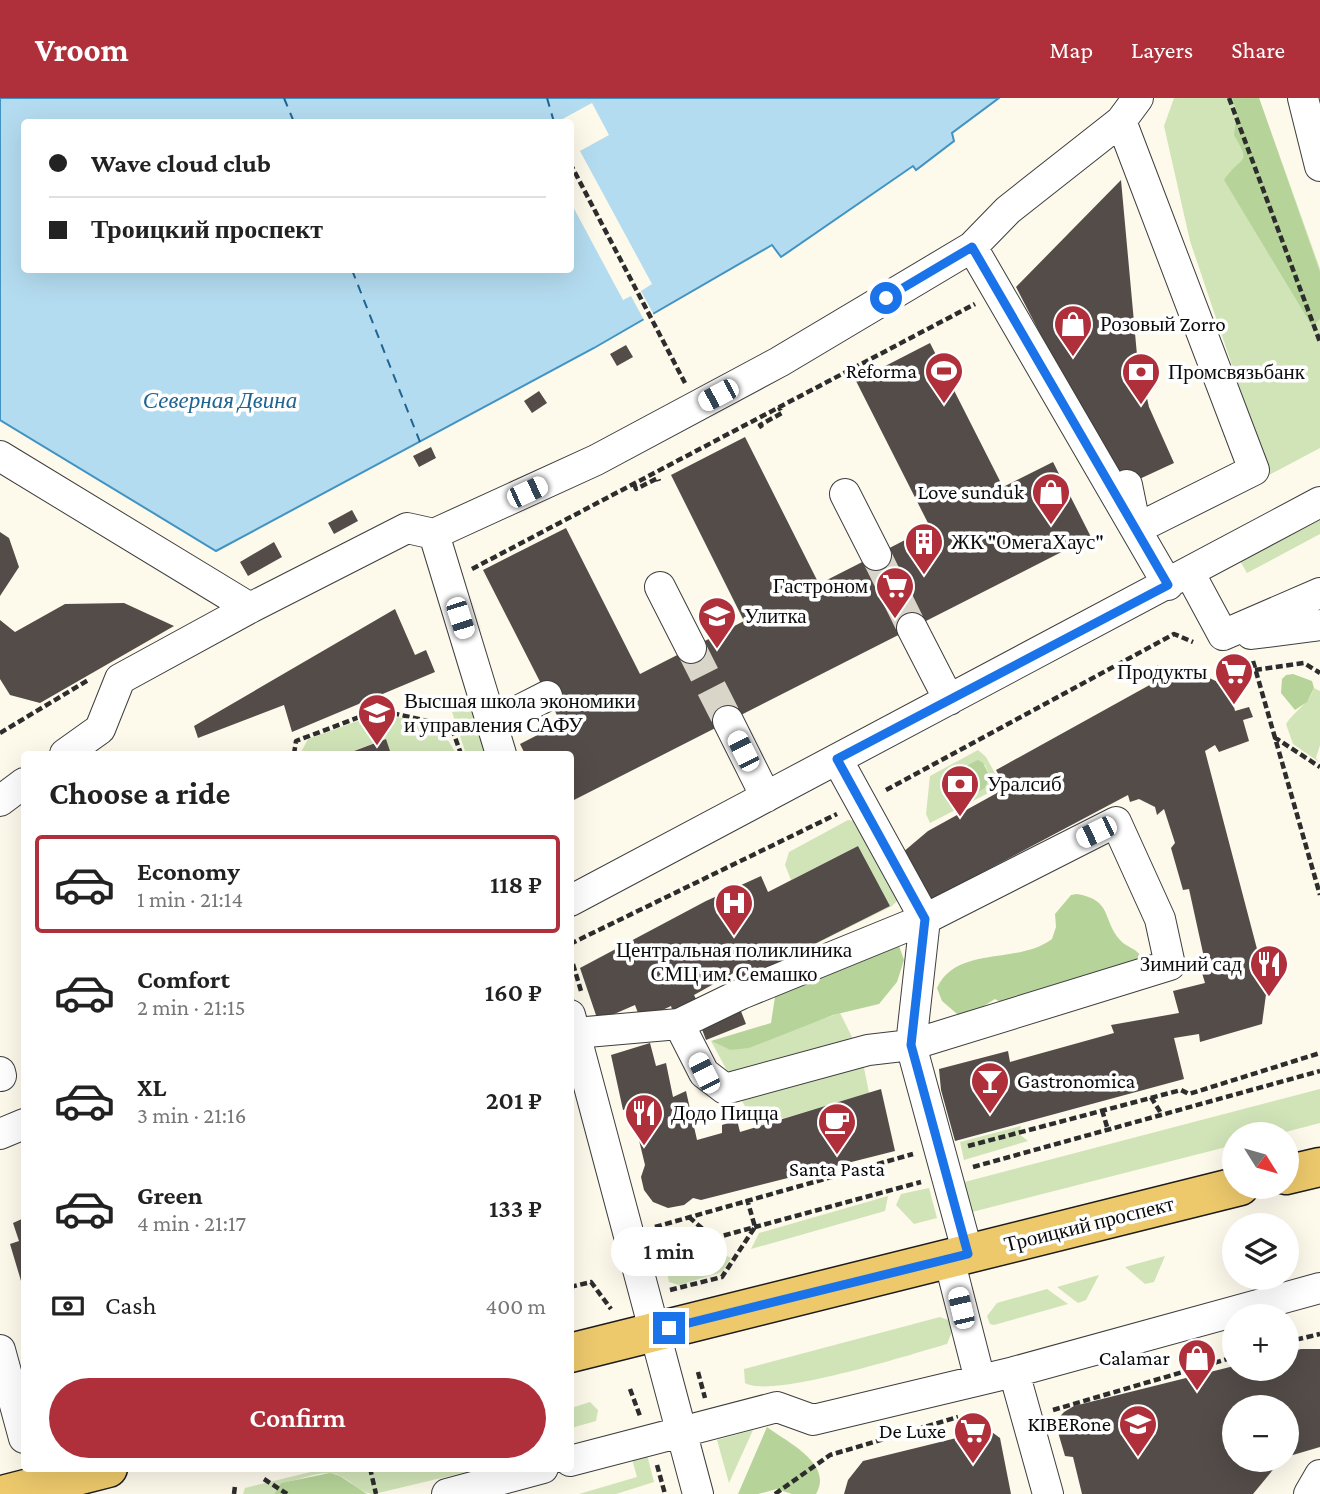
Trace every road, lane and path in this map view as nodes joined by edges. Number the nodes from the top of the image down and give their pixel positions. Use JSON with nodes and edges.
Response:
{"nodes":[{"id":1,"x":1229,"y":98,"type":"edge"},
{"id":2,"x":1303,"y":98,"type":"edge"},
{"id":3,"x":1129,"y":110,"type":"edge"},
{"id":4,"x":1320,"y":166,"type":"edge"},
{"id":5,"x":574,"y":171,"type":"edge"},
{"id":6,"x":972,"y":247,"type":"junction"},
{"id":7,"x":978,"y":302,"type":"dead end"},
{"id":8,"x":1320,"y":342,"type":"edge"},
{"id":9,"x":697,"y":406,"type":"junction"},
{"id":10,"x":779,"y":407,"type":"junction"},
{"id":11,"x":762,"y":428,"type":"dead end"},
{"id":12,"x":0,"y":456,"type":"edge"},
{"id":13,"x":659,"y":481,"type":"dead end"},
{"id":14,"x":634,"y":484,"type":"junction"},
{"id":15,"x":1127,"y":485,"type":"dead end"},
{"id":16,"x":845,"y":494,"type":"dead end"},
{"id":17,"x":1320,"y":502,"type":"edge"},
{"id":18,"x":1136,"y":528,"type":"junction"},
{"id":19,"x":434,"y":534,"type":"junction"},
{"id":20,"x":876,"y":555,"type":"tunnel mouth"},
{"id":21,"x":1179,"y":578,"type":"junction"},
{"id":22,"x":474,"y":583,"type":"dead end"},
{"id":23,"x":660,"y":587,"type":"dead end"},
{"id":24,"x":1320,"y":593,"type":"edge"},
{"id":25,"x":250,"y":608,"type":"junction"},
{"id":26,"x":1320,"y":625,"type":"edge"},
{"id":27,"x":912,"y":628,"type":"tunnel mouth"},
{"id":28,"x":1211,"y":639,"type":"junction"},
{"id":29,"x":691,"y":648,"type":"tunnel mouth"},
{"id":30,"x":1320,"y":673,"type":"edge"},
{"id":31,"x":95,"y":676,"type":"dead end"},
{"id":32,"x":547,"y":696,"type":"dead end"},
{"id":33,"x":949,"y":700,"type":"junction"},
{"id":34,"x":728,"y":722,"type":"tunnel mouth"},
{"id":35,"x":492,"y":724,"type":"junction"},
{"id":36,"x":0,"y":733,"type":"edge"},
{"id":37,"x":1274,"y":737,"type":"junction"},
{"id":38,"x":69,"y":751,"type":"edge"},
{"id":39,"x":294,"y":751,"type":"edge"},
{"id":40,"x":460,"y":751,"type":"edge"},
{"id":41,"x":500,"y":751,"type":"edge"},
{"id":42,"x":837,"y":759,"type":"junction"},
{"id":43,"x":1320,"y":767,"type":"edge"},
{"id":44,"x":21,"y":785,"type":"edge"},
{"id":45,"x":766,"y":797,"type":"junction"},
{"id":46,"x":0,"y":801,"type":"edge"},
{"id":47,"x":862,"y":803,"type":"junction"},
{"id":48,"x":1320,"y":895,"type":"edge"},
{"id":49,"x":574,"y":899,"type":"edge"},
{"id":50,"x":925,"y":919,"type":"junction"},
{"id":51,"x":574,"y":942,"type":"edge"},
{"id":52,"x":574,"y":1024,"type":"edge"},
{"id":53,"x":679,"y":1024,"type":"junction"},
{"id":54,"x":574,"y":1028,"type":"edge"},
{"id":55,"x":911,"y":1045,"type":"junction"},
{"id":56,"x":1320,"y":1053,"type":"edge"},
{"id":57,"x":1320,"y":1071,"type":"edge"},
{"id":58,"x":1151,"y":1097,"type":"junction"},
{"id":59,"x":1102,"y":1110,"type":"junction"},
{"id":60,"x":1162,"y":1115,"type":"junction"},
{"id":61,"x":21,"y":1125,"type":"edge"},
{"id":62,"x":1108,"y":1130,"type":"junction"},
{"id":63,"x":0,"y":1135,"type":"edge"},
{"id":64,"x":942,"y":1161,"type":"junction"},
{"id":65,"x":1320,"y":1167,"type":"edge"},
{"id":66,"x":1299,"y":1172,"type":"edge"},
{"id":67,"x":1222,"y":1191,"type":"edge"},
{"id":68,"x":747,"y":1199,"type":"junction"},
{"id":69,"x":688,"y":1217,"type":"junction"},
{"id":70,"x":755,"y":1227,"type":"junction"},
{"id":71,"x":648,"y":1229,"type":"dead end"},
{"id":72,"x":713,"y":1238,"type":"junction"},
{"id":73,"x":654,"y":1255,"type":"dead end"},
{"id":74,"x":959,"y":1257,"type":"junction"},
{"id":75,"x":574,"y":1286,"type":"edge"},
{"id":76,"x":1320,"y":1288,"type":"edge"},
{"id":77,"x":664,"y":1292,"type":"dead end"},
{"id":78,"x":612,"y":1314,"type":"dead end"},
{"id":79,"x":653,"y":1332,"type":"junction"},
{"id":80,"x":1320,"y":1334,"type":"edge"},
{"id":81,"x":1299,"y":1339,"type":"edge"},
{"id":82,"x":0,"y":1350,"type":"edge"},
{"id":83,"x":574,"y":1352,"type":"edge"},
{"id":84,"x":1222,"y":1361,"type":"edge"},
{"id":85,"x":698,"y":1372,"type":"dead end"},
{"id":86,"x":980,"y":1380,"type":"junction"},
{"id":87,"x":1018,"y":1385,"type":"junction"},
{"id":88,"x":707,"y":1406,"type":"dead end"},
{"id":89,"x":970,"y":1414,"type":"dead end"},
{"id":90,"x":21,"y":1427,"type":"edge"},
{"id":91,"x":680,"y":1431,"type":"junction"},
{"id":92,"x":574,"y":1460,"type":"edge"},
{"id":93,"x":90,"y":1472,"type":"edge"},
{"id":94,"x":371,"y":1472,"type":"edge"},
{"id":95,"x":528,"y":1472,"type":"edge"},
{"id":96,"x":1320,"y":1475,"type":"edge"},
{"id":97,"x":264,"y":1479,"type":"dead end"},
{"id":98,"x":29,"y":1486,"type":"edge"},
{"id":99,"x":235,"y":1486,"type":"dead end"},
{"id":100,"x":234,"y":1494,"type":"edge"},
{"id":101,"x":286,"y":1494,"type":"edge"},
{"id":102,"x":376,"y":1494,"type":"edge"},
{"id":103,"x":447,"y":1494,"type":"edge"},
{"id":104,"x":698,"y":1494,"type":"edge"},
{"id":105,"x":775,"y":1494,"type":"edge"},
{"id":106,"x":1048,"y":1494,"type":"edge"},
{"id":107,"x":1310,"y":1494,"type":"edge"}],
"edges":[{"from":1,"to":8,"type":"path"},
{"from":2,"to":4,"type":"street"},
{"from":3,"to":6,"type":"street"},
{"from":3,"to":18,"type":"street"},
{"from":5,"to":9,"type":"path"},
{"from":6,"to":9,"type":"street"},
{"from":6,"to":18,"type":"street"},
{"from":7,"to":10,"type":"path"},
{"from":9,"to":19,"type":"street"},
{"from":10,"to":11,"type":"path"},
{"from":10,"to":14,"type":"path"},
{"from":12,"to":25,"type":"street"},
{"from":13,"to":14,"type":"path"},
{"from":14,"to":22,"type":"path"},
{"from":15,"to":18,"type":"street"},
{"from":16,"to":20,"type":"street"},
{"from":17,"to":21,"type":"street"},
{"from":18,"to":21,"type":"street"},
{"from":19,"to":25,"type":"street"},
{"from":19,"to":35,"type":"street"},
{"from":21,"to":28,"type":"street"},
{"from":21,"to":33,"type":"street"},
{"from":23,"to":29,"type":"street"},
{"from":24,"to":28,"type":"street"},
{"from":25,"to":38,"type":"street"},
{"from":26,"to":28,"type":"street"},
{"from":27,"to":33,"type":"street"},
{"from":28,"to":47,"type":"path"},
{"from":30,"to":37,"type":"path"},
{"from":31,"to":36,"type":"path"},
{"from":32,"to":35,"type":"street"},
{"from":33,"to":42,"type":"street"},
{"from":34,"to":45,"type":"street"},
{"from":35,"to":41,"type":"street"},
{"from":37,"to":43,"type":"path"},
{"from":37,"to":48,"type":"path"},
{"from":39,"to":40,"type":"path"},
{"from":42,"to":45,"type":"street"},
{"from":42,"to":47,"type":"street"},
{"from":44,"to":46,"type":"street"},
{"from":45,"to":49,"type":"street"},
{"from":47,"to":50,"type":"street"},
{"from":47,"to":51,"type":"path"},
{"from":50,"to":53,"type":"street"},
{"from":50,"to":55,"type":"street"},
{"from":50,"to":55,"type":"street"},
{"from":52,"to":53,"type":"street"},
{"from":53,"to":55,"type":"street"},
{"from":54,"to":79,"type":"street"},
{"from":55,"to":64,"type":"street"},
{"from":56,"to":58,"type":"path"},
{"from":57,"to":60,"type":"path"},
{"from":58,"to":59,"type":"path"},
{"from":58,"to":60,"type":"path"},
{"from":59,"to":62,"type":"path"},
{"from":59,"to":64,"type":"path"},
{"from":60,"to":62,"type":"path"},
{"from":61,"to":63,"type":"street"},
{"from":62,"to":64,"type":"path"},
{"from":64,"to":68,"type":"path"},
{"from":64,"to":70,"type":"path"},
{"from":64,"to":74,"type":"street"},
{"from":65,"to":66,"type":"main road"},
{"from":67,"to":74,"type":"main road","name":"Троицкий проспект"},
{"from":68,"to":69,"type":"path"},
{"from":68,"to":70,"type":"path"},
{"from":69,"to":71,"type":"path"},
{"from":69,"to":72,"type":"path"},
{"from":70,"to":72,"type":"path"},
{"from":70,"to":77,"type":"path"},
{"from":72,"to":73,"type":"path"},
{"from":74,"to":79,"type":"main road","name":"Троицкий проспект"},
{"from":74,"to":86,"type":"street"},
{"from":75,"to":78,"type":"path"},
{"from":76,"to":87,"type":"street"},
{"from":79,"to":83,"type":"main road","name":"Троицкий проспект"},
{"from":79,"to":91,"type":"street"},
{"from":80,"to":81,"type":"path"},
{"from":82,"to":90,"type":"street"},
{"from":84,"to":87,"type":"path"},
{"from":85,"to":88,"type":"path"},
{"from":86,"to":87,"type":"street"},
{"from":86,"to":91,"type":"street"},
{"from":87,"to":106,"type":"street"},
{"from":89,"to":105,"type":"path"},
{"from":91,"to":92,"type":"street"},
{"from":91,"to":104,"type":"street"},
{"from":93,"to":98,"type":"main road"},
{"from":94,"to":102,"type":"path"},
{"from":95,"to":103,"type":"street"},
{"from":96,"to":107,"type":"street"},
{"from":97,"to":101,"type":"path"},
{"from":99,"to":100,"type":"path"}]}
